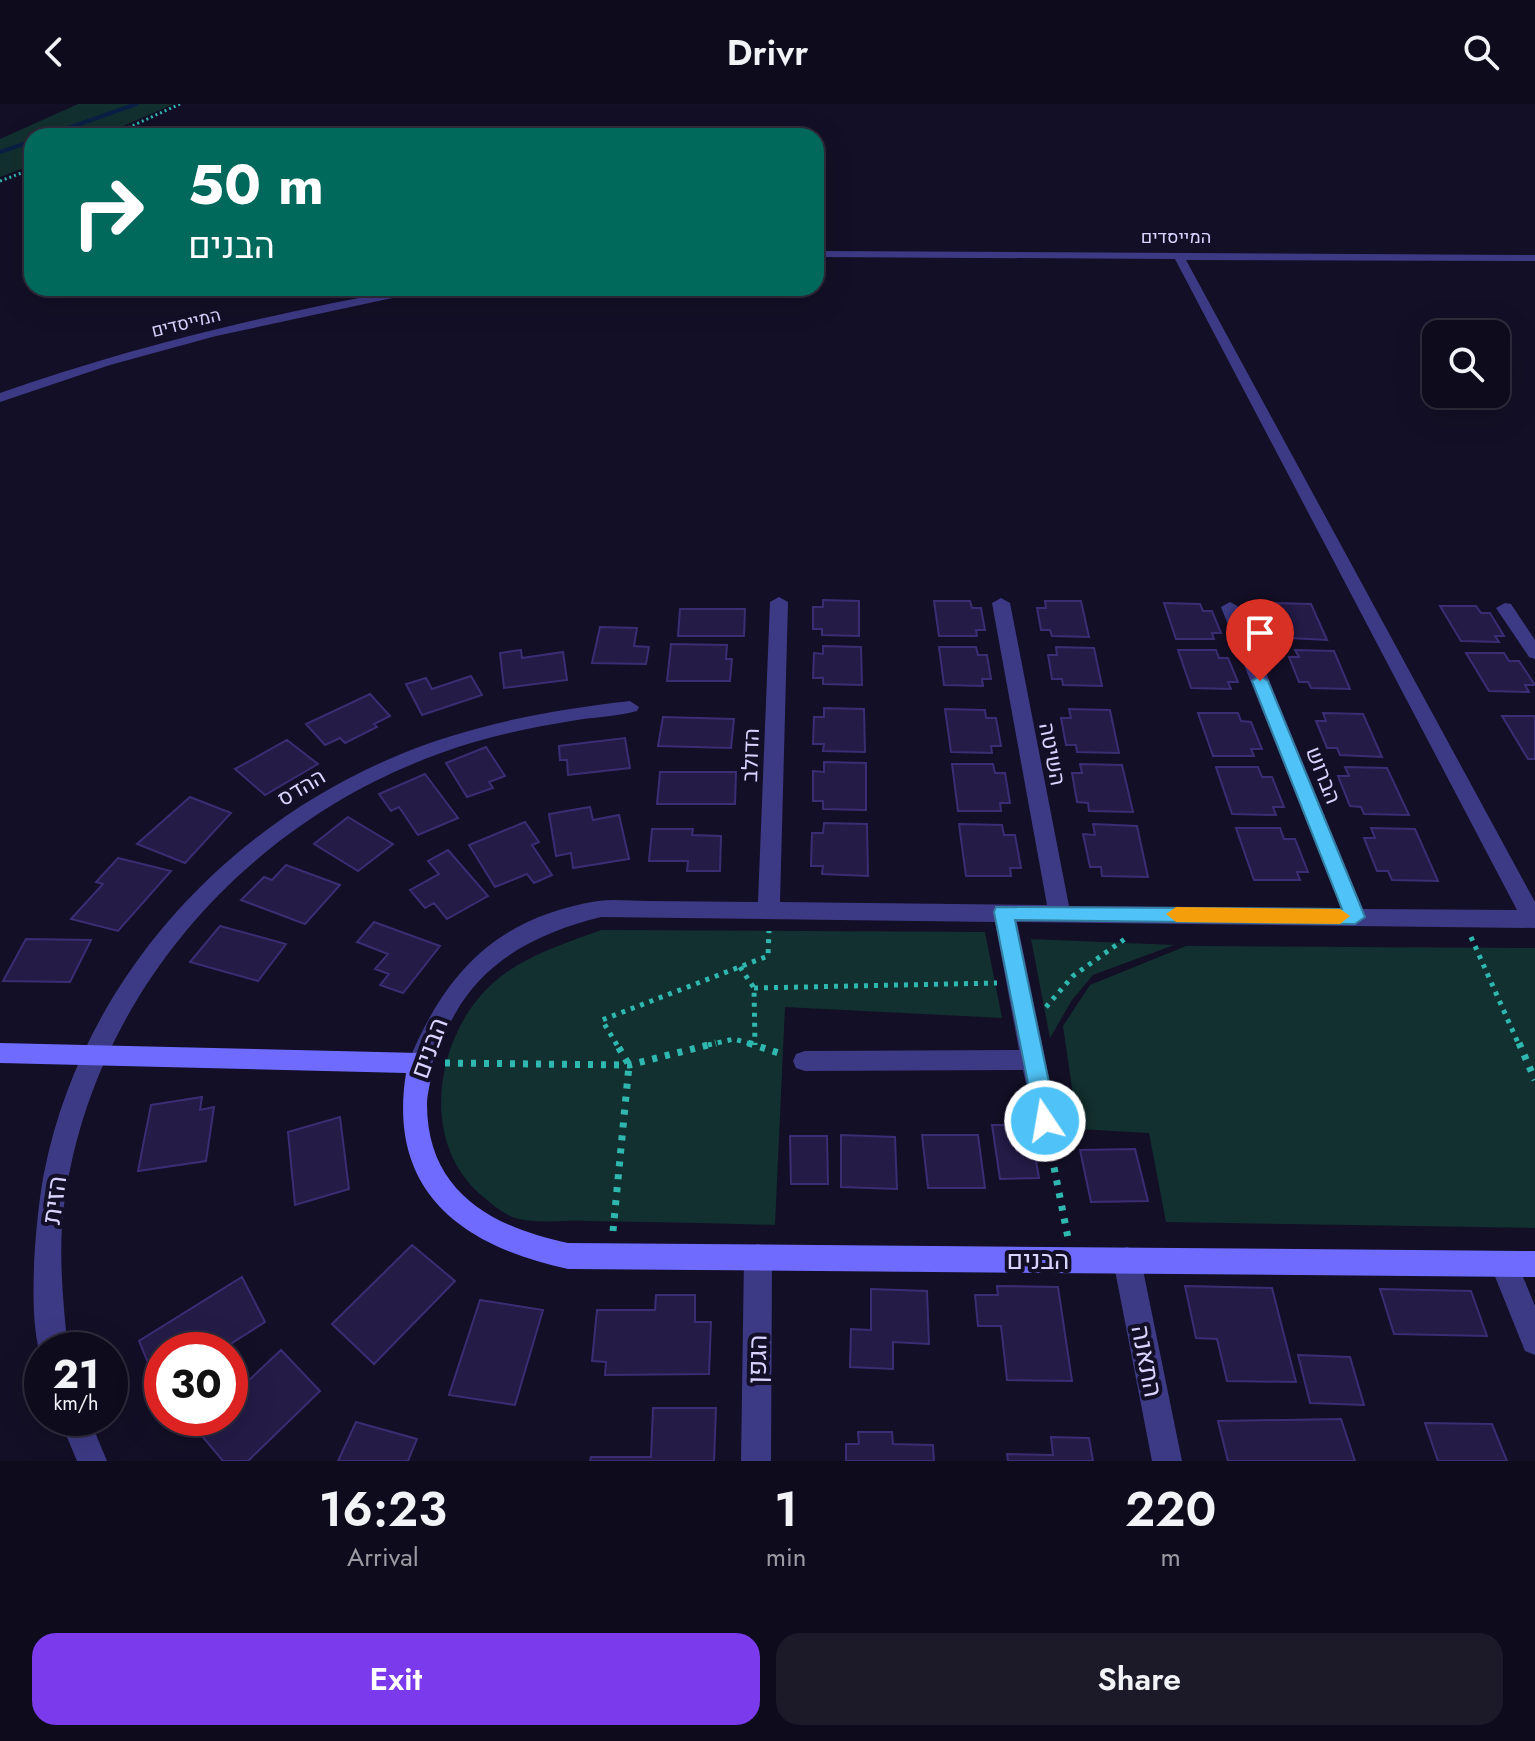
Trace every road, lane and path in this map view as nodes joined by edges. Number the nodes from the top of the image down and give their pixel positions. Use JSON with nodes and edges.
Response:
{"nodes":[{"id":1,"x":180,"y":104,"type":"edge"},
{"id":2,"x":128,"y":128,"type":"edge"},
{"id":3,"x":24,"y":172,"type":"edge"},
{"id":4,"x":0,"y":181,"type":"edge"},
{"id":5,"x":824,"y":254,"type":"edge"},
{"id":6,"x":1178,"y":255,"type":"junction"},
{"id":7,"x":1535,"y":258,"type":"edge"},
{"id":8,"x":391,"y":296,"type":"edge"},
{"id":9,"x":0,"y":398,"type":"edge"},
{"id":10,"x":779,"y":602,"type":"dead end"},
{"id":11,"x":1001,"y":603,"type":"dead end"},
{"id":12,"x":1230,"y":607,"type":"dead end"},
{"id":13,"x":1505,"y":608,"type":"dead end"},
{"id":14,"x":1535,"y":653,"type":"edge"},
{"id":15,"x":630,"y":707,"type":"dead end"},
{"id":16,"x":769,"y":910,"type":"junction"},
{"id":17,"x":1004,"y":912,"type":"junction"},
{"id":18,"x":1059,"y":913,"type":"junction"},
{"id":19,"x":1161,"y":914,"type":"junction"},
{"id":20,"x":1355,"y":917,"type":"junction"},
{"id":21,"x":1462,"y":918,"type":"junction"},
{"id":22,"x":1534,"y":919,"type":"edge"},
{"id":23,"x":740,"y":967,"type":"junction"},
{"id":24,"x":1018,"y":982,"type":"junction"},
{"id":25,"x":754,"y":988,"type":"junction"},
{"id":26,"x":1028,"y":1034,"type":"junction"},
{"id":27,"x":755,"y":1045,"type":"junction"},
{"id":28,"x":0,"y":1053,"type":"edge"},
{"id":29,"x":93,"y":1054,"type":"junction"},
{"id":30,"x":1033,"y":1060,"type":"junction"},
{"id":31,"x":805,"y":1061,"type":"joint"},
{"id":32,"x":420,"y":1063,"type":"junction"},
{"id":33,"x":629,"y":1065,"type":"junction"},
{"id":34,"x":1535,"y":1080,"type":"edge"},
{"id":35,"x":1045,"y":1121,"type":"joint"},
{"id":36,"x":611,"y":1256,"type":"junction"},
{"id":37,"x":758,"y":1257,"type":"junction"},
{"id":38,"x":1072,"y":1260,"type":"junction"},
{"id":39,"x":1127,"y":1260,"type":"junction"},
{"id":40,"x":1504,"y":1264,"type":"junction"},
{"id":41,"x":1535,"y":1264,"type":"edge"},
{"id":42,"x":51,"y":1332,"type":"edge"},
{"id":43,"x":1535,"y":1341,"type":"edge"},
{"id":44,"x":82,"y":1436,"type":"edge"},
{"id":45,"x":92,"y":1461,"type":"edge"},
{"id":46,"x":756,"y":1461,"type":"edge"},
{"id":47,"x":1167,"y":1461,"type":"edge"}],
"edges":[{"from":1,"to":2,"type":"path"},
{"from":3,"to":4,"type":"path"},
{"from":5,"to":6,"type":"street","name":"המייסדים"},
{"from":6,"to":7,"type":"street","name":"המייסדים"},
{"from":6,"to":22,"type":"street"},
{"from":8,"to":9,"type":"street","name":"המייסדים"},
{"from":10,"to":16,"type":"street","name":"הדולב"},
{"from":11,"to":18,"type":"street","name":"השיטה"},
{"from":12,"to":20,"type":"street","name":"הברוש"},
{"from":13,"to":14,"type":"street"},
{"from":15,"to":29,"type":"street","name":"ההדס"},
{"from":16,"to":17,"type":"street","name":"הבנים"},
{"from":16,"to":23,"type":"path"},
{"from":16,"to":32,"type":"street","name":"הבנים"},
{"from":17,"to":18,"type":"street","name":"הבנים"},
{"from":17,"to":24,"type":"street"},
{"from":18,"to":19,"type":"street","name":"הבנים"},
{"from":19,"to":20,"type":"street","name":"הבנים"},
{"from":19,"to":26,"type":"path"},
{"from":20,"to":21,"type":"street","name":"הבנים"},
{"from":21,"to":22,"type":"street","name":"הבנים"},
{"from":21,"to":34,"type":"path"},
{"from":23,"to":25,"type":"path"},
{"from":23,"to":33,"type":"path"},
{"from":24,"to":25,"type":"path"},
{"from":24,"to":26,"type":"street"},
{"from":25,"to":27,"type":"path"},
{"from":26,"to":30,"type":"street"},
{"from":27,"to":31,"type":"path"},
{"from":27,"to":33,"type":"path"},
{"from":28,"to":29,"type":"main road"},
{"from":29,"to":32,"type":"main road"},
{"from":29,"to":42,"type":"street","name":"הזית"},
{"from":30,"to":31,"type":"street"},
{"from":30,"to":35,"type":"street"},
{"from":32,"to":33,"type":"path"},
{"from":32,"to":36,"type":"main road","name":"הבנים"},
{"from":33,"to":36,"type":"path"},
{"from":35,"to":38,"type":"path"},
{"from":36,"to":37,"type":"main road","name":"הבנים"},
{"from":37,"to":38,"type":"main road","name":"הבנים"},
{"from":37,"to":46,"type":"street","name":"הגפן"},
{"from":38,"to":39,"type":"main road","name":"הבנים"},
{"from":39,"to":40,"type":"main road","name":"הבנים"},
{"from":39,"to":47,"type":"street","name":"התאנה"},
{"from":40,"to":41,"type":"main road","name":"הבנים"},
{"from":40,"to":43,"type":"street"},
{"from":44,"to":45,"type":"street"}]}
